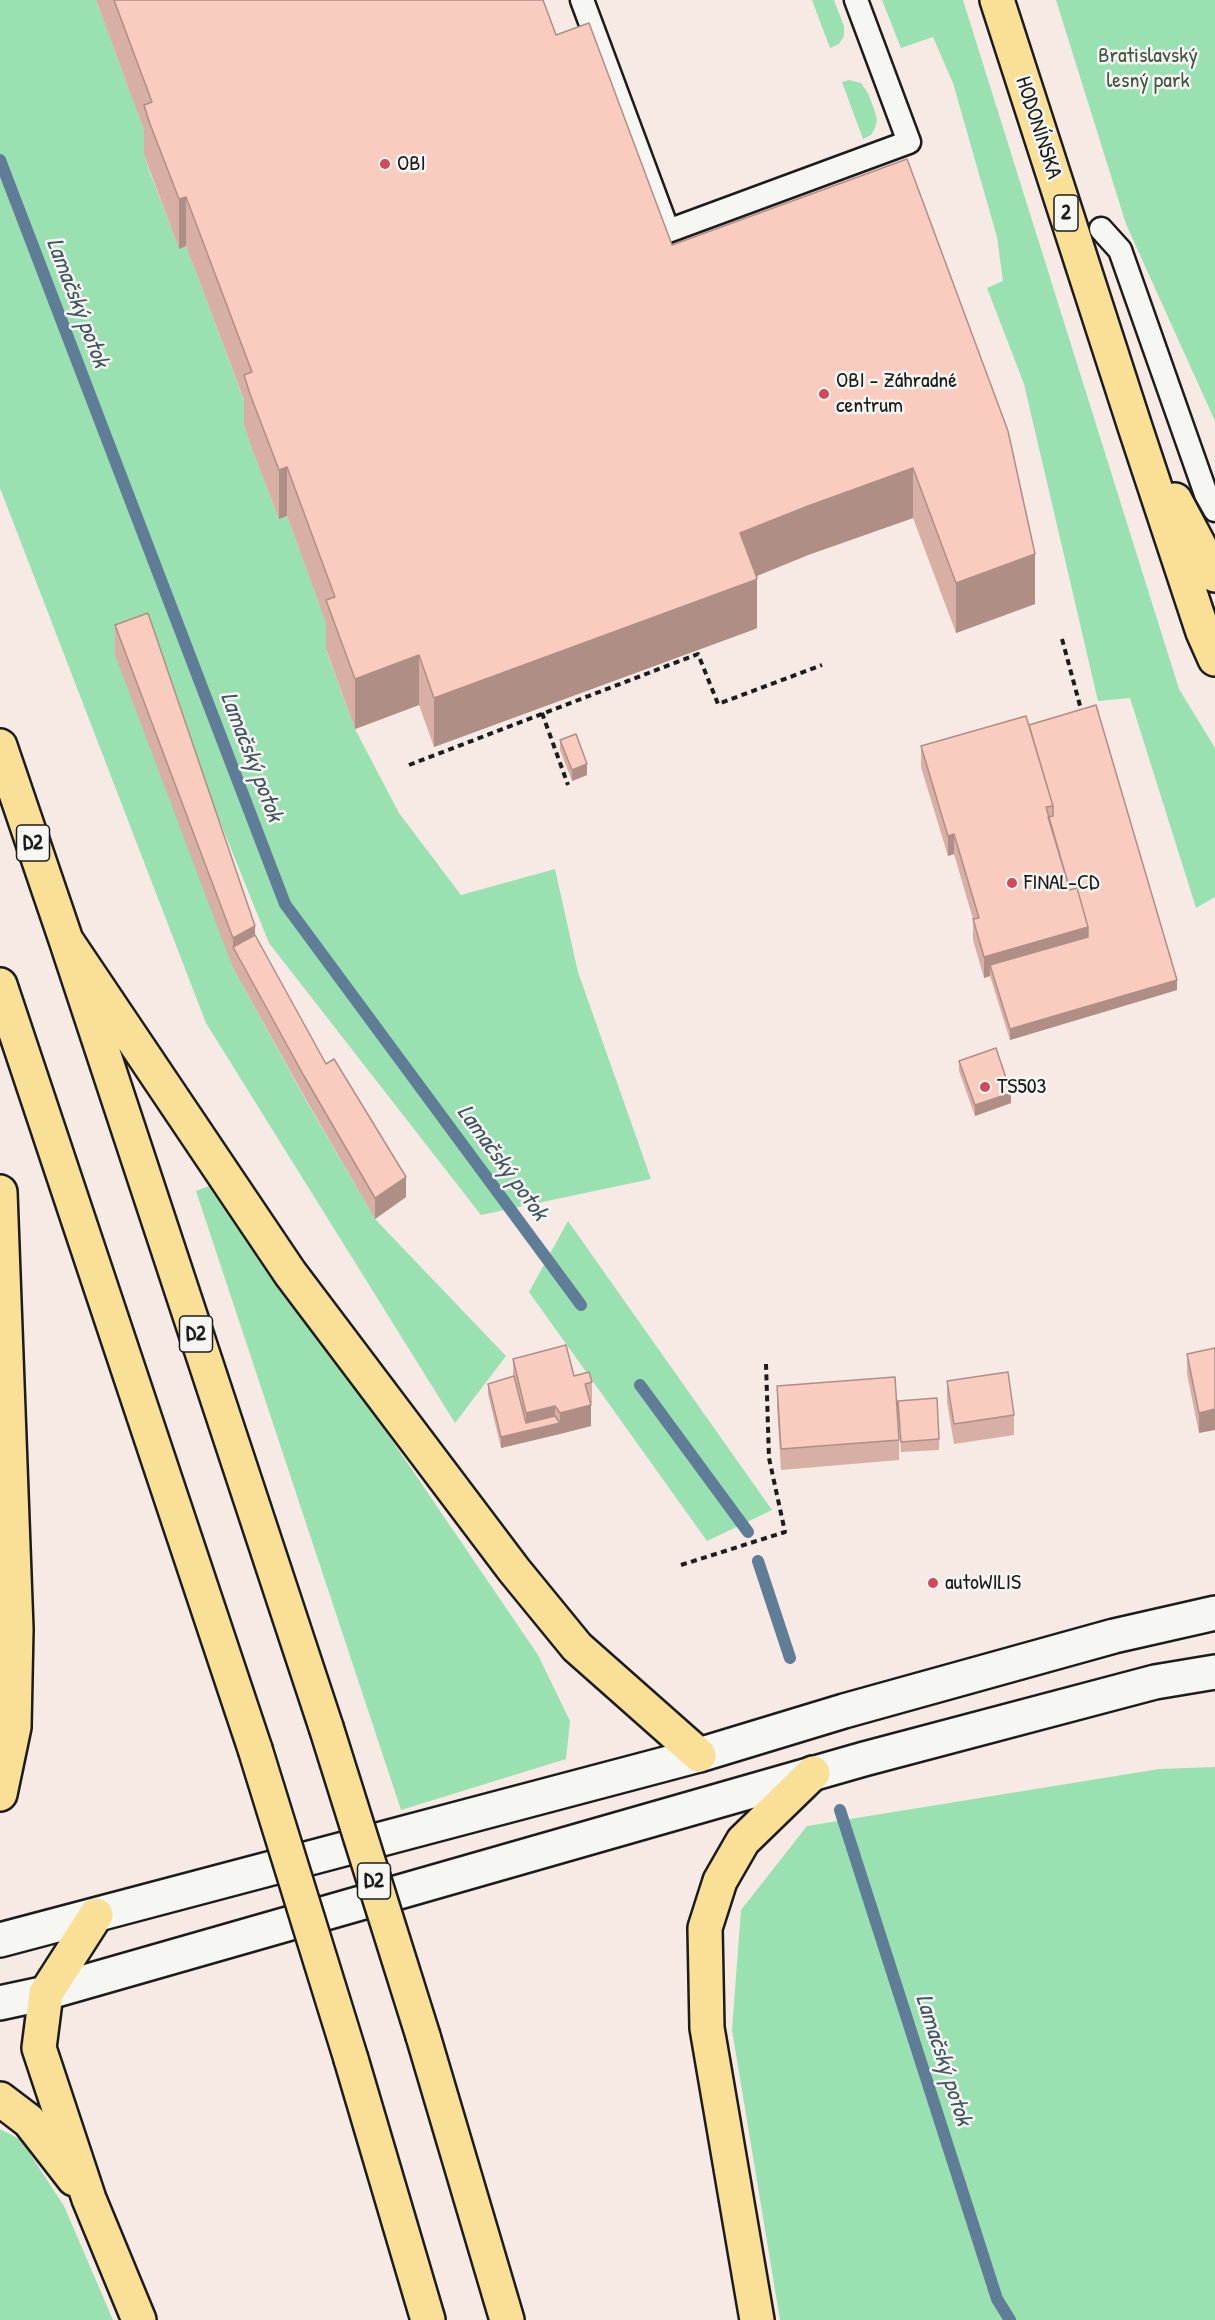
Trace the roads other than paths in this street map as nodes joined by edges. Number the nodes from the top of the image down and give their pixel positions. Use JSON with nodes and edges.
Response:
{"nodes":[{"id":1,"x":582,"y":0,"type":"edge"},
{"id":2,"x":856,"y":0,"type":"edge"},
{"id":3,"x":997,"y":0,"type":"edge"},
{"id":4,"x":1101,"y":229,"type":"dead end"},
{"id":5,"x":1135,"y":427,"type":"junction"},
{"id":6,"x":1215,"y":510,"type":"edge"},
{"id":7,"x":1215,"y":575,"type":"edge"},
{"id":8,"x":1215,"y":659,"type":"edge"},
{"id":9,"x":0,"y":746,"type":"edge"},
{"id":10,"x":66,"y":940,"type":"junction"},
{"id":11,"x":0,"y":985,"type":"edge"},
{"id":12,"x":0,"y":1192,"type":"edge"},
{"id":13,"x":1215,"y":1613,"type":"edge"},
{"id":14,"x":1215,"y":1672,"type":"edge"},
{"id":15,"x":699,"y":1755,"type":"junction"},
{"id":16,"x":813,"y":1773,"type":"junction"},
{"id":17,"x":0,"y":1794,"type":"edge"},
{"id":18,"x":96,"y":1915,"type":"junction"},
{"id":19,"x":0,"y":1940,"type":"edge"},
{"id":20,"x":46,"y":1993,"type":"junction"},
{"id":21,"x":0,"y":2003,"type":"edge"},
{"id":22,"x":0,"y":2099,"type":"edge"},
{"id":23,"x":89,"y":2199,"type":"junction"},
{"id":24,"x":139,"y":2320,"type":"edge"},
{"id":25,"x":428,"y":2320,"type":"edge"},
{"id":26,"x":507,"y":2320,"type":"edge"},
{"id":27,"x":757,"y":2320,"type":"edge"}],
"edges":[{"from":1,"to":2,"type":"lane"},
{"from":3,"to":5,"type":"main road","name":"HODONÍNSKA","number":"2"},
{"from":4,"to":6,"type":"lane"},
{"from":5,"to":7,"type":"main road","name":"HODONÍNSKA","number":"2"},
{"from":5,"to":8,"type":"main road","name":"HODONÍNSKA","number":"2"},
{"from":9,"to":10,"type":"main road","number":"D2"},
{"from":10,"to":15,"type":"main road"},
{"from":10,"to":26,"type":"main road","number":"D2","bridge":true},
{"from":11,"to":25,"type":"main road","bridge":true},
{"from":12,"to":17,"type":"main road"},
{"from":13,"to":15,"type":"main road"},
{"from":14,"to":16,"type":"main road"},
{"from":15,"to":18,"type":"main road"},
{"from":16,"to":20,"type":"main road"},
{"from":16,"to":27,"type":"main road"},
{"from":18,"to":19,"type":"main road"},
{"from":18,"to":20,"type":"main road"},
{"from":20,"to":21,"type":"main road"},
{"from":20,"to":23,"type":"main road"},
{"from":22,"to":23,"type":"main road"},
{"from":23,"to":24,"type":"main road"}]}
